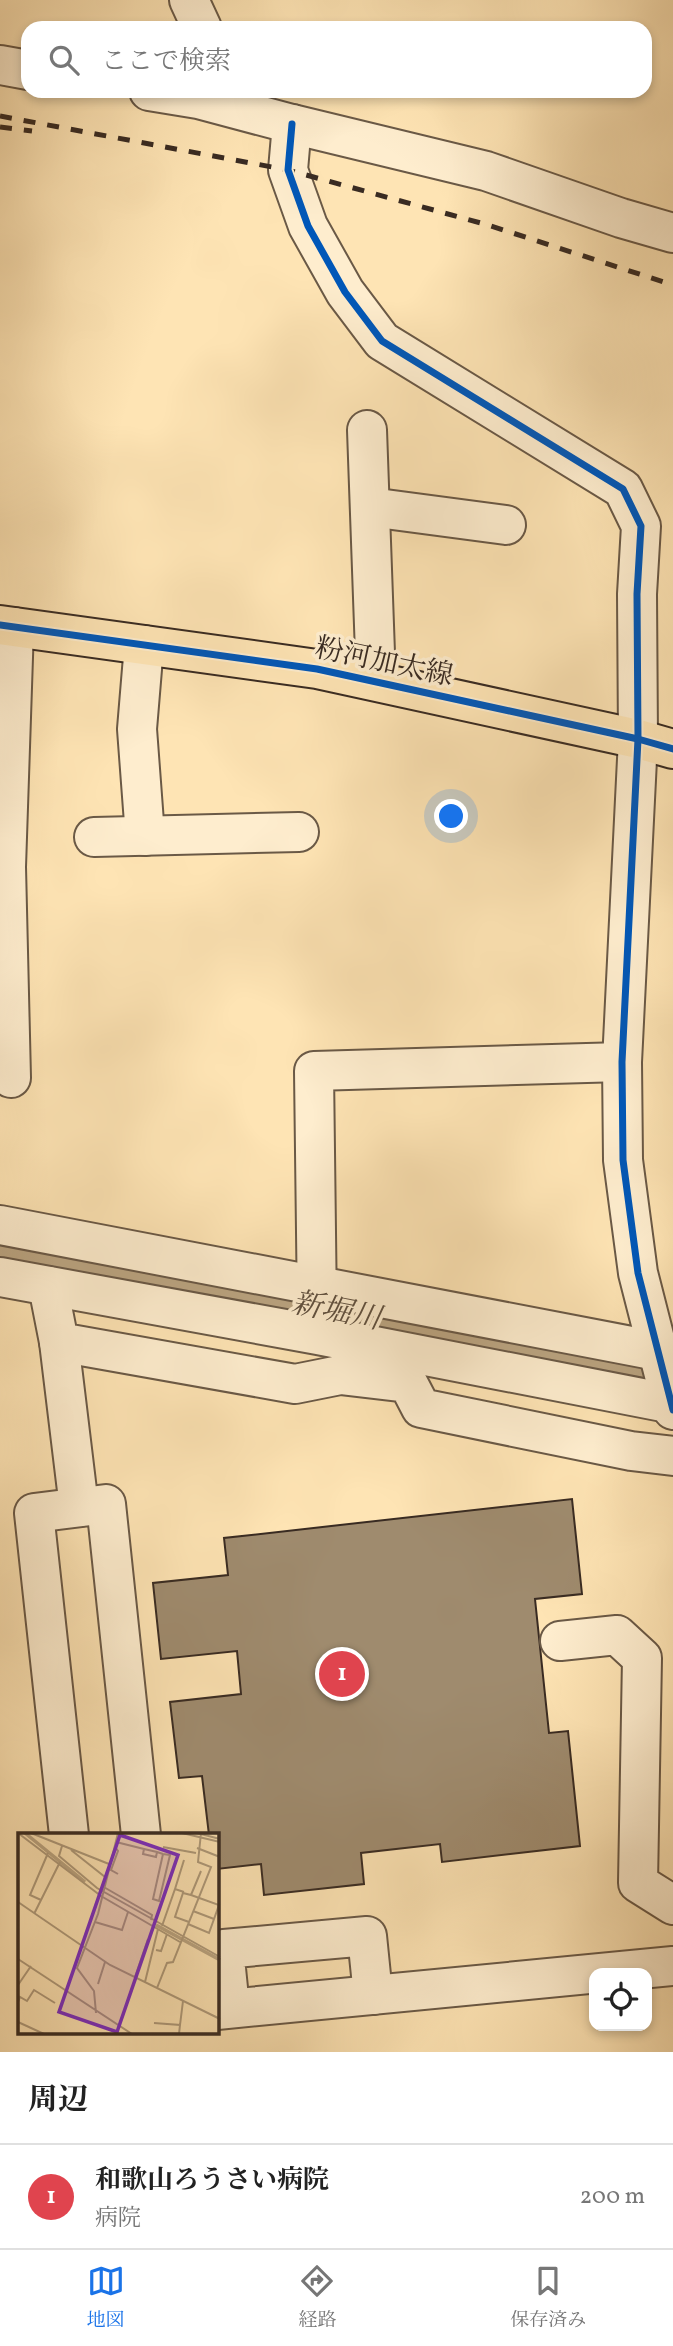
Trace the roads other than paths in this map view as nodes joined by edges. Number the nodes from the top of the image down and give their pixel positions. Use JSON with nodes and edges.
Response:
{"nodes":[{"id":1,"x":189,"y":0,"type":"edge"},
{"id":2,"x":199,"y":21,"type":"edge"},
{"id":3,"x":0,"y":65,"type":"edge"},
{"id":4,"x":21,"y":69,"type":"edge"},
{"id":5,"x":209,"y":98,"type":"edge"},
{"id":6,"x":292,"y":124,"type":"junction"},
{"id":7,"x":673,"y":233,"type":"edge"},
{"id":8,"x":368,"y":430,"type":"dead end"},
{"id":9,"x":370,"y":507,"type":"junction"},
{"id":10,"x":506,"y":525,"type":"dead end"},
{"id":11,"x":7,"y":626,"type":"edge"},
{"id":12,"x":144,"y":645,"type":"junction"},
{"id":13,"x":376,"y":681,"type":"junction"},
{"id":14,"x":655,"y":744,"type":"edge"},
{"id":15,"x":299,"y":832,"type":"dead end"},
{"id":16,"x":145,"y":836,"type":"junction"},
{"id":17,"x":94,"y":837,"type":"dead end"},
{"id":18,"x":622,"y":1062,"type":"junction"},
{"id":19,"x":11,"y":1078,"type":"dead end"},
{"id":20,"x":0,"y":1225,"type":"edge"},
{"id":21,"x":0,"y":1277,"type":"edge"},
{"id":22,"x":48,"y":1286,"type":"junction"},
{"id":23,"x":316,"y":1287,"type":"junction"},
{"id":24,"x":318,"y":1335,"type":"junction"},
{"id":25,"x":59,"y":1342,"type":"junction"},
{"id":26,"x":665,"y":1352,"type":"edge"},
{"id":27,"x":673,"y":1404,"type":"edge"},
{"id":28,"x":673,"y":1410,"type":"edge"},
{"id":29,"x":673,"y":1456,"type":"edge"},
{"id":30,"x":92,"y":1506,"type":"junction"},
{"id":31,"x":560,"y":1641,"type":"dead end"},
{"id":32,"x":69,"y":1833,"type":"edge"},
{"id":33,"x":141,"y":1833,"type":"edge"},
{"id":34,"x":673,"y":1905,"type":"edge"},
{"id":35,"x":673,"y":1966,"type":"edge"},
{"id":36,"x":373,"y":1995,"type":"junction"},
{"id":37,"x":223,"y":2009,"type":"edge"}],
"edges":[{"from":1,"to":2,"type":"street"},
{"from":3,"to":4,"type":"street"},
{"from":5,"to":6,"type":"street"},
{"from":6,"to":7,"type":"street"},
{"from":6,"to":14,"type":"street"},
{"from":8,"to":9,"type":"street"},
{"from":9,"to":10,"type":"street"},
{"from":9,"to":13,"type":"street"},
{"from":11,"to":12,"type":"main road","name":"粉河加太線"},
{"from":11,"to":19,"type":"street"},
{"from":12,"to":13,"type":"main road","name":"粉河加太線"},
{"from":12,"to":16,"type":"street"},
{"from":13,"to":14,"type":"main road","name":"粉河加太線"},
{"from":14,"to":18,"type":"street"},
{"from":15,"to":16,"type":"street"},
{"from":16,"to":17,"type":"street"},
{"from":18,"to":23,"type":"street"},
{"from":18,"to":26,"type":"street"},
{"from":20,"to":23,"type":"street"},
{"from":21,"to":22,"type":"street"},
{"from":22,"to":24,"type":"street"},
{"from":22,"to":25,"type":"street"},
{"from":23,"to":24,"type":"street"},
{"from":23,"to":26,"type":"street"},
{"from":24,"to":27,"type":"street"},
{"from":25,"to":29,"type":"street"},
{"from":25,"to":30,"type":"street"},
{"from":26,"to":27,"type":"street"},
{"from":27,"to":28,"type":"street"},
{"from":30,"to":32,"type":"street"},
{"from":30,"to":33,"type":"street"},
{"from":31,"to":34,"type":"street"},
{"from":35,"to":36,"type":"street"},
{"from":36,"to":37,"type":"street"},
{"from":36,"to":37,"type":"street"}]}
